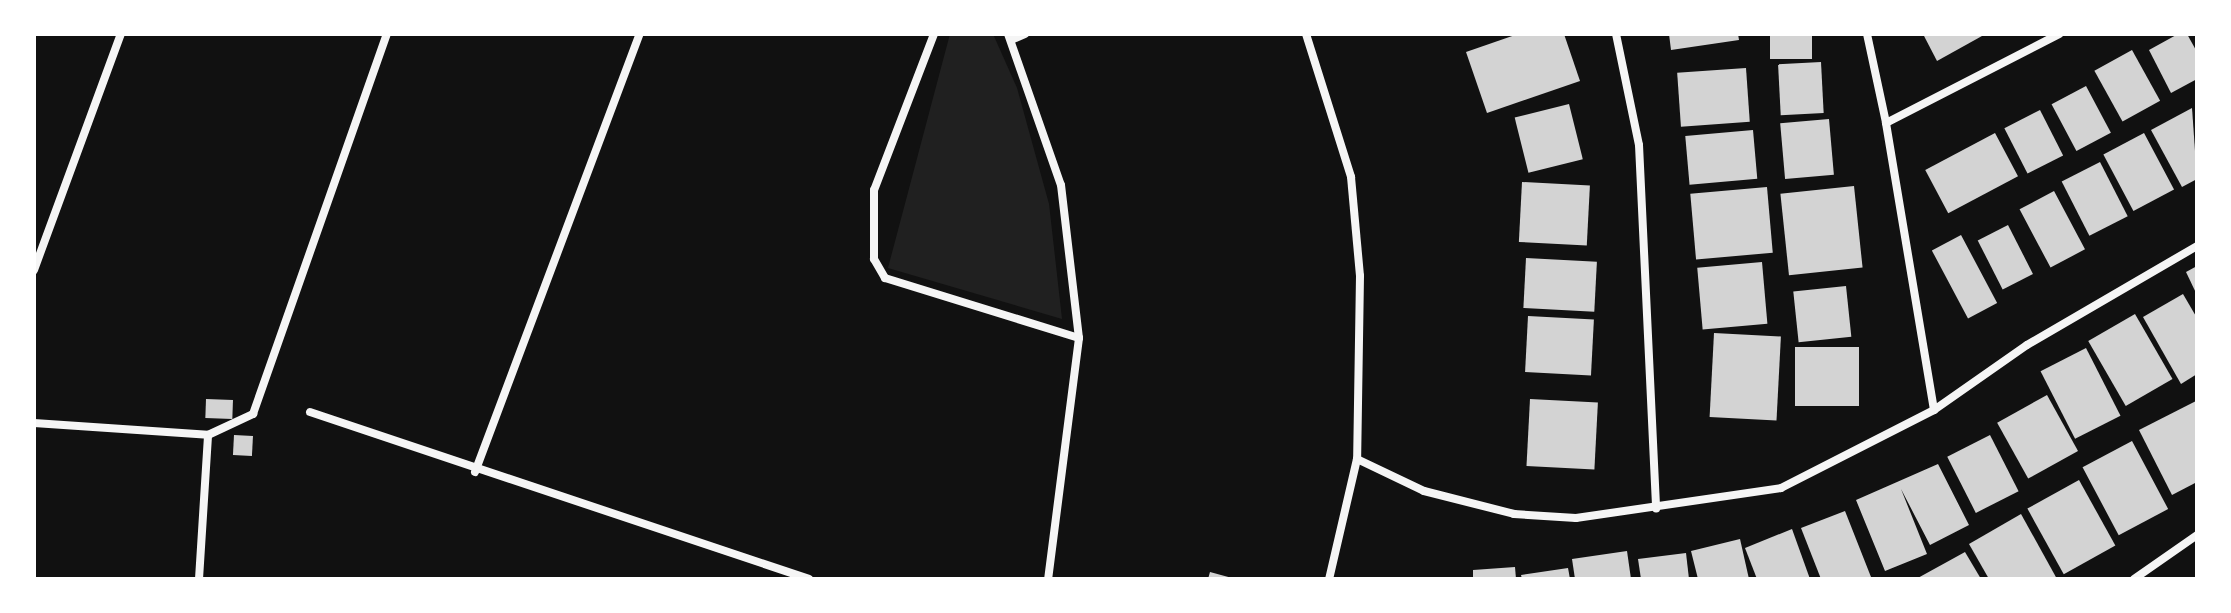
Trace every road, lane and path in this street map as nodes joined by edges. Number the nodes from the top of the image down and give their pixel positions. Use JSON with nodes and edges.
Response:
{"nodes":[{"id":1,"x":121,"y":34,"type":"edge"},
{"id":2,"x":387,"y":34,"type":"edge"},
{"id":3,"x":640,"y":34,"type":"edge"},
{"id":4,"x":934,"y":34,"type":"edge"},
{"id":5,"x":1025,"y":34,"type":"edge"},
{"id":6,"x":1306,"y":34,"type":"edge"},
{"id":7,"x":1616,"y":34,"type":"edge"},
{"id":8,"x":1867,"y":34,"type":"edge"},
{"id":9,"x":2059,"y":34,"type":"edge"},
{"id":10,"x":1010,"y":37,"type":"edge"},
{"id":11,"x":1886,"y":123,"type":"junction"},
{"id":12,"x":2197,"y":246,"type":"edge"},
{"id":13,"x":34,"y":270,"type":"edge"},
{"id":14,"x":1079,"y":338,"type":"junction"},
{"id":15,"x":1934,"y":410,"type":"junction"},
{"id":16,"x":310,"y":412,"type":"dead end"},
{"id":17,"x":34,"y":423,"type":"edge"},
{"id":18,"x":208,"y":435,"type":"junction"},
{"id":19,"x":1357,"y":459,"type":"junction"},
{"id":20,"x":475,"y":472,"type":"junction"},
{"id":21,"x":1656,"y":509,"type":"junction"},
{"id":22,"x":2197,"y":535,"type":"edge"},
{"id":23,"x":199,"y":579,"type":"edge"},
{"id":24,"x":809,"y":579,"type":"edge"},
{"id":25,"x":1048,"y":579,"type":"edge"},
{"id":26,"x":1329,"y":579,"type":"edge"},
{"id":27,"x":2134,"y":579,"type":"edge"}],
"edges":[{"from":1,"to":13,"type":"street"},
{"from":2,"to":18,"type":"street"},
{"from":3,"to":20,"type":"street"},
{"from":4,"to":14,"type":"street"},
{"from":5,"to":10,"type":"street"},
{"from":6,"to":19,"type":"street"},
{"from":7,"to":21,"type":"street"},
{"from":8,"to":11,"type":"street"},
{"from":9,"to":11,"type":"street"},
{"from":10,"to":14,"type":"street"},
{"from":11,"to":15,"type":"street"},
{"from":12,"to":15,"type":"street"},
{"from":14,"to":25,"type":"street"},
{"from":15,"to":21,"type":"street"},
{"from":16,"to":20,"type":"street"},
{"from":17,"to":18,"type":"street"},
{"from":18,"to":23,"type":"street"},
{"from":19,"to":21,"type":"street"},
{"from":19,"to":26,"type":"street"},
{"from":20,"to":24,"type":"street"},
{"from":22,"to":27,"type":"street"}]}
